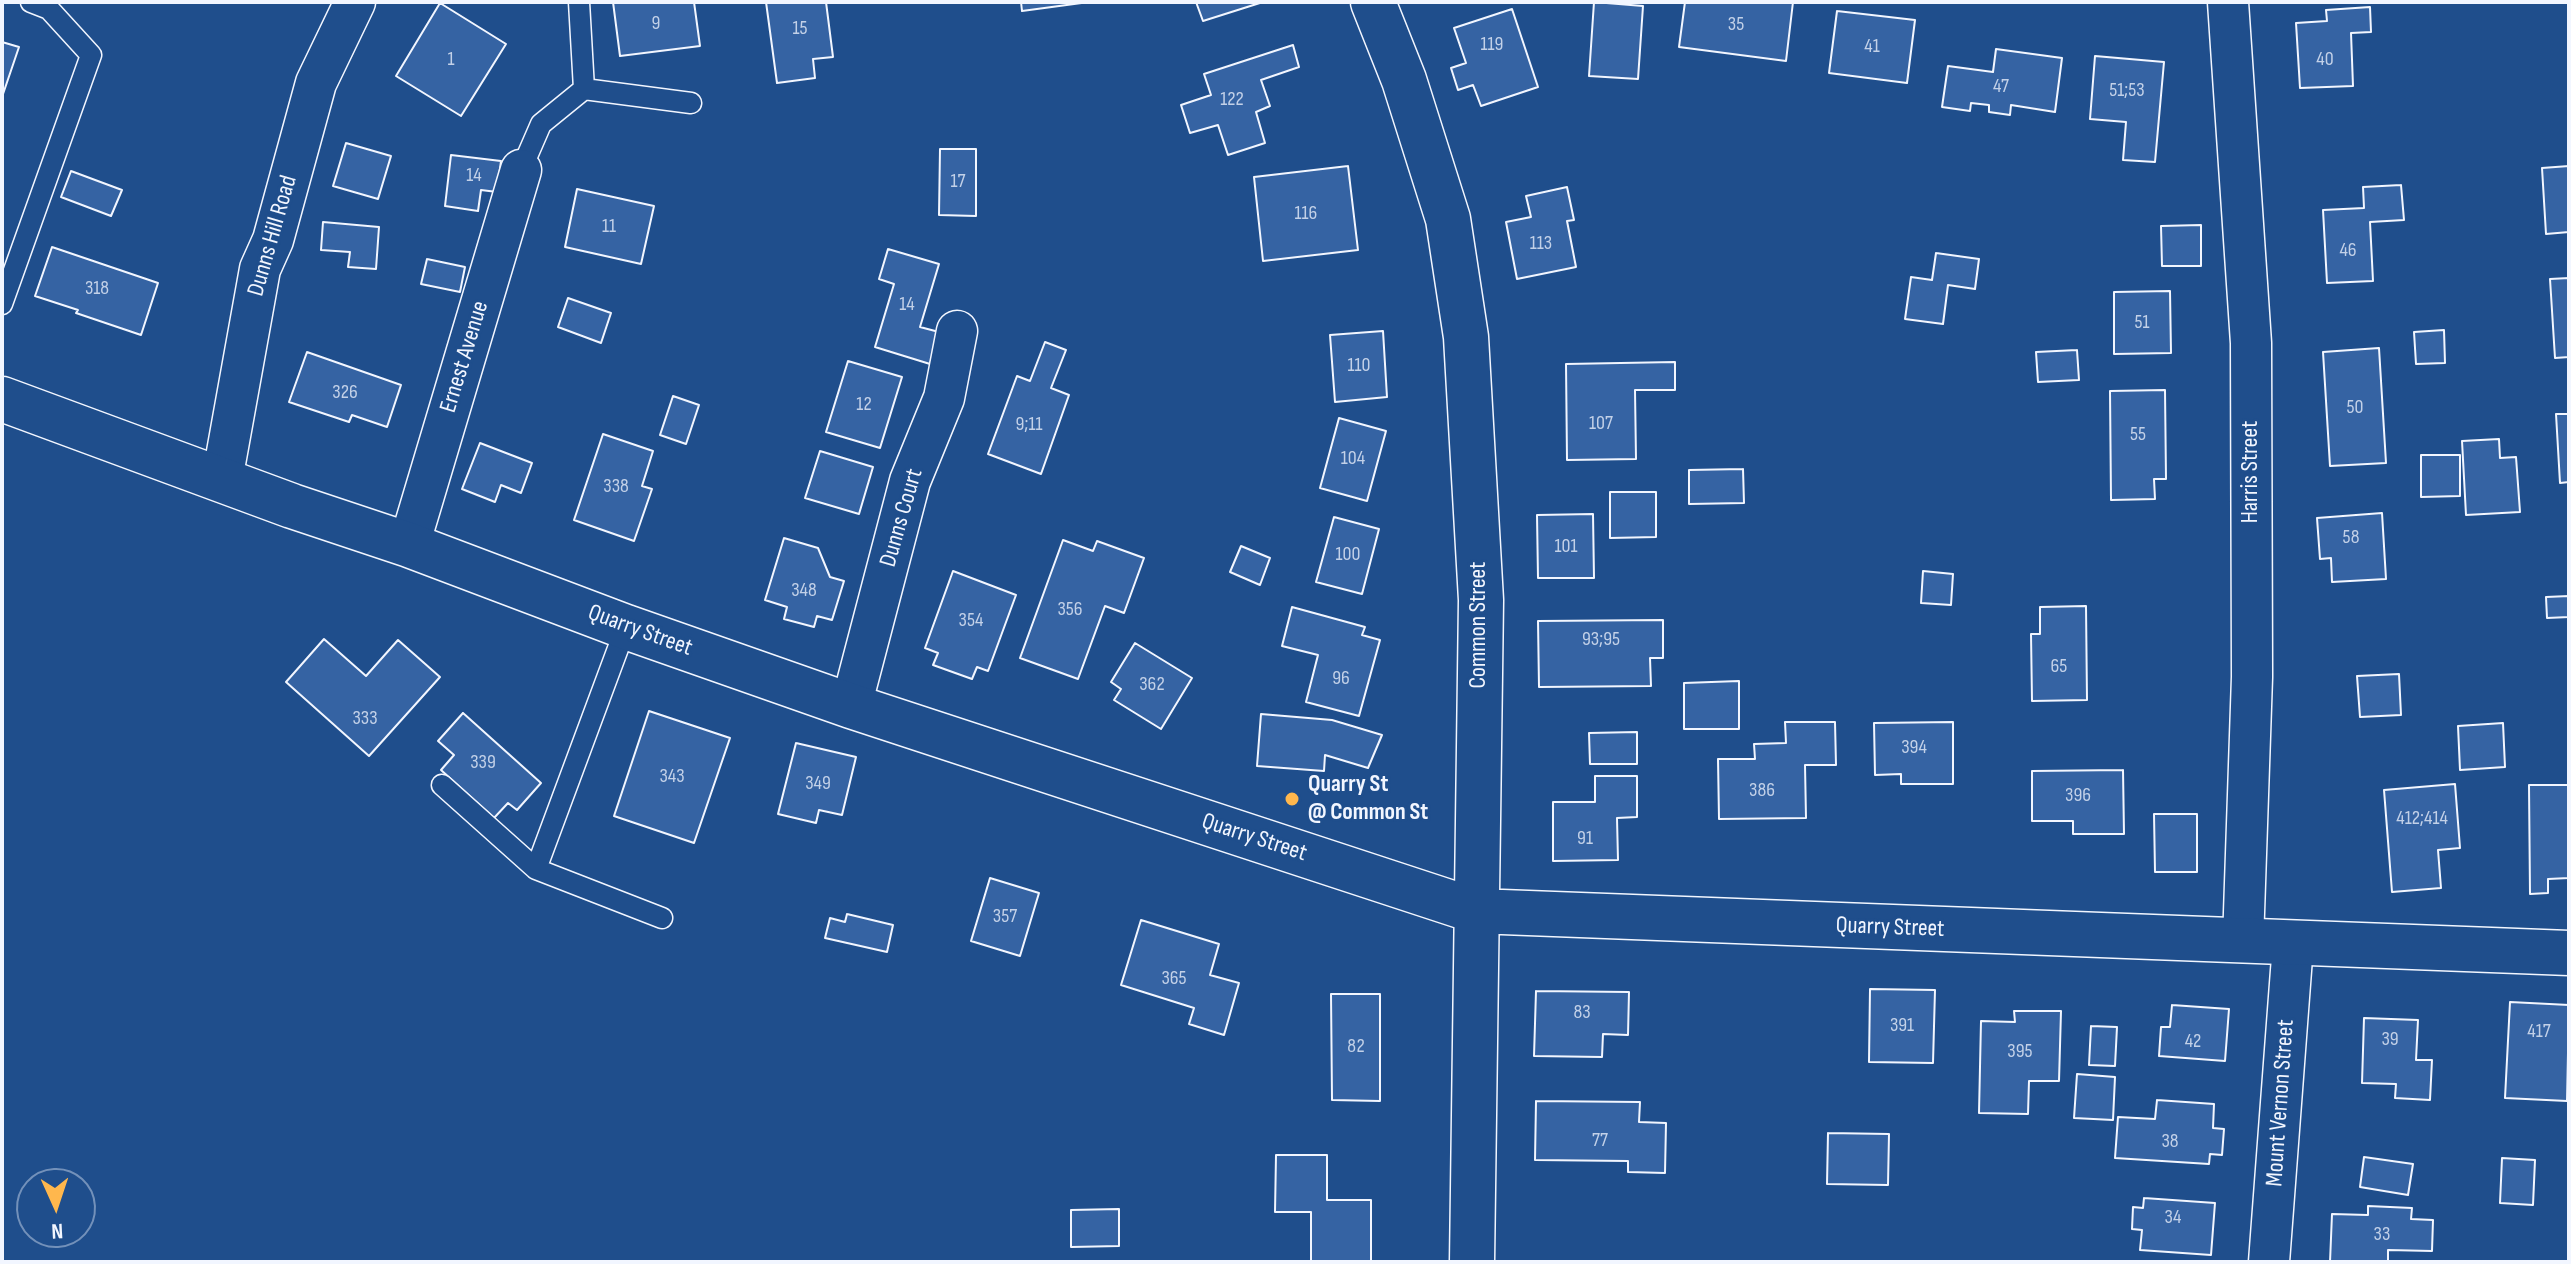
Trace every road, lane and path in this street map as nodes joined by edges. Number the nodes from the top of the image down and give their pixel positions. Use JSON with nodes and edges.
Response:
{"nodes":[{"id":1,"x":31,"y":2,"type":"edge"},
{"id":2,"x":355,"y":2,"type":"edge"},
{"id":3,"x":579,"y":2,"type":"edge"},
{"id":4,"x":1373,"y":2,"type":"edge"},
{"id":5,"x":2228,"y":2,"type":"edge"},
{"id":6,"x":584,"y":89,"type":"junction"},
{"id":7,"x":691,"y":103,"type":"dead end"},
{"id":8,"x":521,"y":170,"type":"joint"},
{"id":9,"x":2,"y":304,"type":"edge"},
{"id":10,"x":957,"y":331,"type":"dead end"},
{"id":11,"x":2,"y":399,"type":"edge"},
{"id":12,"x":222,"y":480,"type":"junction"},
{"id":13,"x":409,"y":545,"type":"junction"},
{"id":14,"x":626,"y":627,"type":"junction"},
{"id":15,"x":851,"y":706,"type":"junction"},
{"id":16,"x":442,"y":785,"type":"dead end"},
{"id":17,"x":536,"y":869,"type":"junction"},
{"id":18,"x":1476,"y":911,"type":"junction"},
{"id":19,"x":662,"y":918,"type":"dead end"},
{"id":20,"x":2243,"y":942,"type":"junction"},
{"id":21,"x":2293,"y":944,"type":"junction"},
{"id":22,"x":2569,"y":953,"type":"edge"},
{"id":23,"x":1472,"y":1262,"type":"edge"},
{"id":24,"x":2269,"y":1262,"type":"edge"}],
"edges":[{"from":1,"to":9,"type":"lane"},
{"from":2,"to":12,"type":"street","name":"Dunns Hill Road"},
{"from":3,"to":6,"type":"lane"},
{"from":4,"to":18,"type":"main road","name":"Common Street"},
{"from":5,"to":20,"type":"street","name":"Harris Street"},
{"from":6,"to":7,"type":"lane"},
{"from":6,"to":8,"type":"lane"},
{"from":8,"to":13,"type":"street","name":"Ernest Avenue"},
{"from":10,"to":15,"type":"street","name":"Dunns Court"},
{"from":11,"to":12,"type":"main road","name":"Quarry Street"},
{"from":12,"to":13,"type":"main road","name":"Quarry Street"},
{"from":13,"to":14,"type":"main road","name":"Quarry Street"},
{"from":14,"to":15,"type":"main road","name":"Quarry Street"},
{"from":14,"to":17,"type":"lane"},
{"from":15,"to":18,"type":"main road","name":"Quarry Street"},
{"from":16,"to":17,"type":"lane"},
{"from":17,"to":19,"type":"lane"},
{"from":18,"to":20,"type":"main road","name":"Quarry Street"},
{"from":18,"to":23,"type":"main road","name":"Common Street"},
{"from":20,"to":21,"type":"main road","name":"Quarry Street"},
{"from":21,"to":22,"type":"main road","name":"Quarry Street"},
{"from":21,"to":24,"type":"street","name":"Mount Vernon Street"}]}
